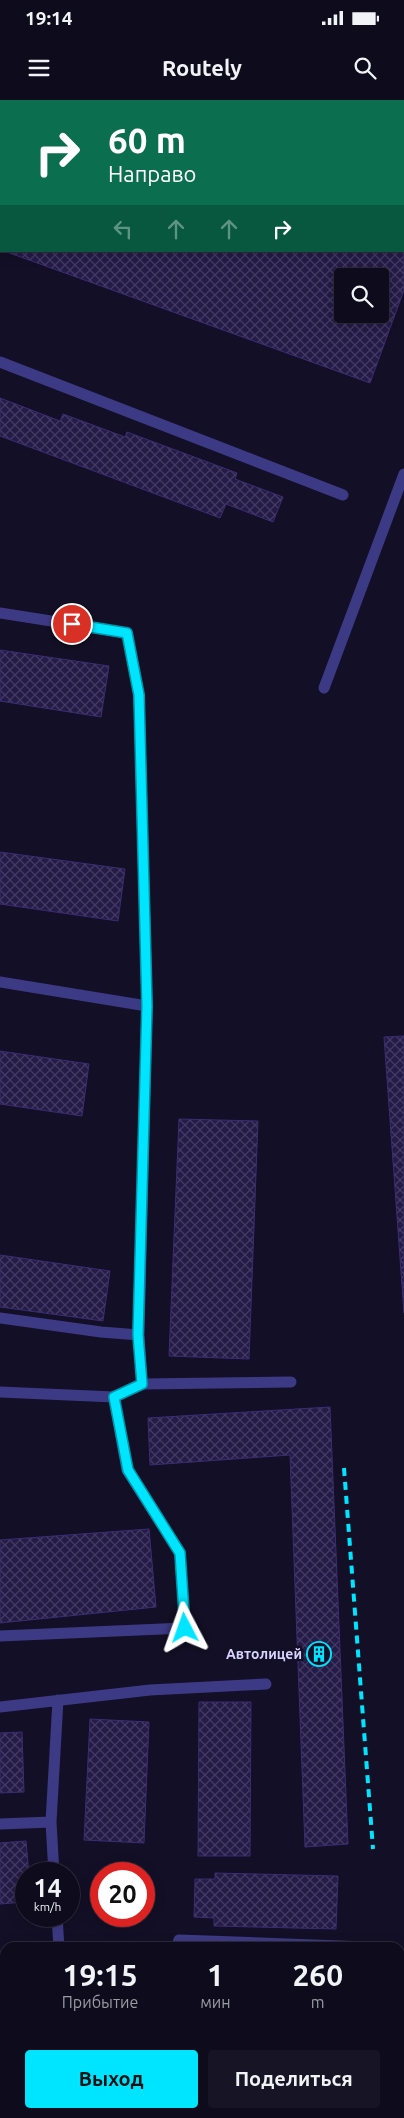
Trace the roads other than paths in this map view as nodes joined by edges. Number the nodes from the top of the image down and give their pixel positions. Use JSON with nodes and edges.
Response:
{"nodes":[{"id":1,"x":0,"y":362,"type":"edge"},
{"id":2,"x":404,"y":474,"type":"edge"},
{"id":3,"x":343,"y":495,"type":"dead end"},
{"id":4,"x":0,"y":613,"type":"edge"},
{"id":5,"x":324,"y":688,"type":"dead end"},
{"id":6,"x":0,"y":982,"type":"edge"},
{"id":7,"x":147,"y":1006,"type":"junction"},
{"id":8,"x":0,"y":1318,"type":"edge"},
{"id":9,"x":138,"y":1335,"type":"junction"},
{"id":10,"x":291,"y":1382,"type":"dead end"},
{"id":11,"x":142,"y":1384,"type":"junction"},
{"id":12,"x":0,"y":1392,"type":"edge"},
{"id":13,"x":114,"y":1397,"type":"junction"},
{"id":14,"x":0,"y":1636,"type":"edge"},
{"id":15,"x":266,"y":1684,"type":"dead end"},
{"id":16,"x":58,"y":1700,"type":"junction"},
{"id":17,"x":0,"y":1707,"type":"edge"},
{"id":18,"x":51,"y":1822,"type":"junction"},
{"id":19,"x":0,"y":1824,"type":"edge"},
{"id":20,"x":53,"y":1862,"type":"edge"},
{"id":21,"x":58,"y":1927,"type":"edge"},
{"id":22,"x":59,"y":1942,"type":"edge"},
{"id":23,"x":179,"y":1942,"type":"edge"},
{"id":24,"x":233,"y":1942,"type":"edge"}],
"edges":[{"from":1,"to":3,"type":"lane"},
{"from":2,"to":5,"type":"lane"},
{"from":4,"to":7,"type":"lane"},
{"from":6,"to":7,"type":"lane"},
{"from":7,"to":9,"type":"lane"},
{"from":8,"to":9,"type":"lane"},
{"from":9,"to":11,"type":"lane"},
{"from":10,"to":11,"type":"lane"},
{"from":11,"to":13,"type":"lane"},
{"from":12,"to":13,"type":"lane"},
{"from":13,"to":14,"type":"lane"},
{"from":15,"to":16,"type":"lane"},
{"from":16,"to":17,"type":"lane"},
{"from":16,"to":18,"type":"lane"},
{"from":18,"to":19,"type":"lane"},
{"from":18,"to":20,"type":"lane"},
{"from":21,"to":22,"type":"lane"},
{"from":23,"to":24,"type":"lane"}]}
